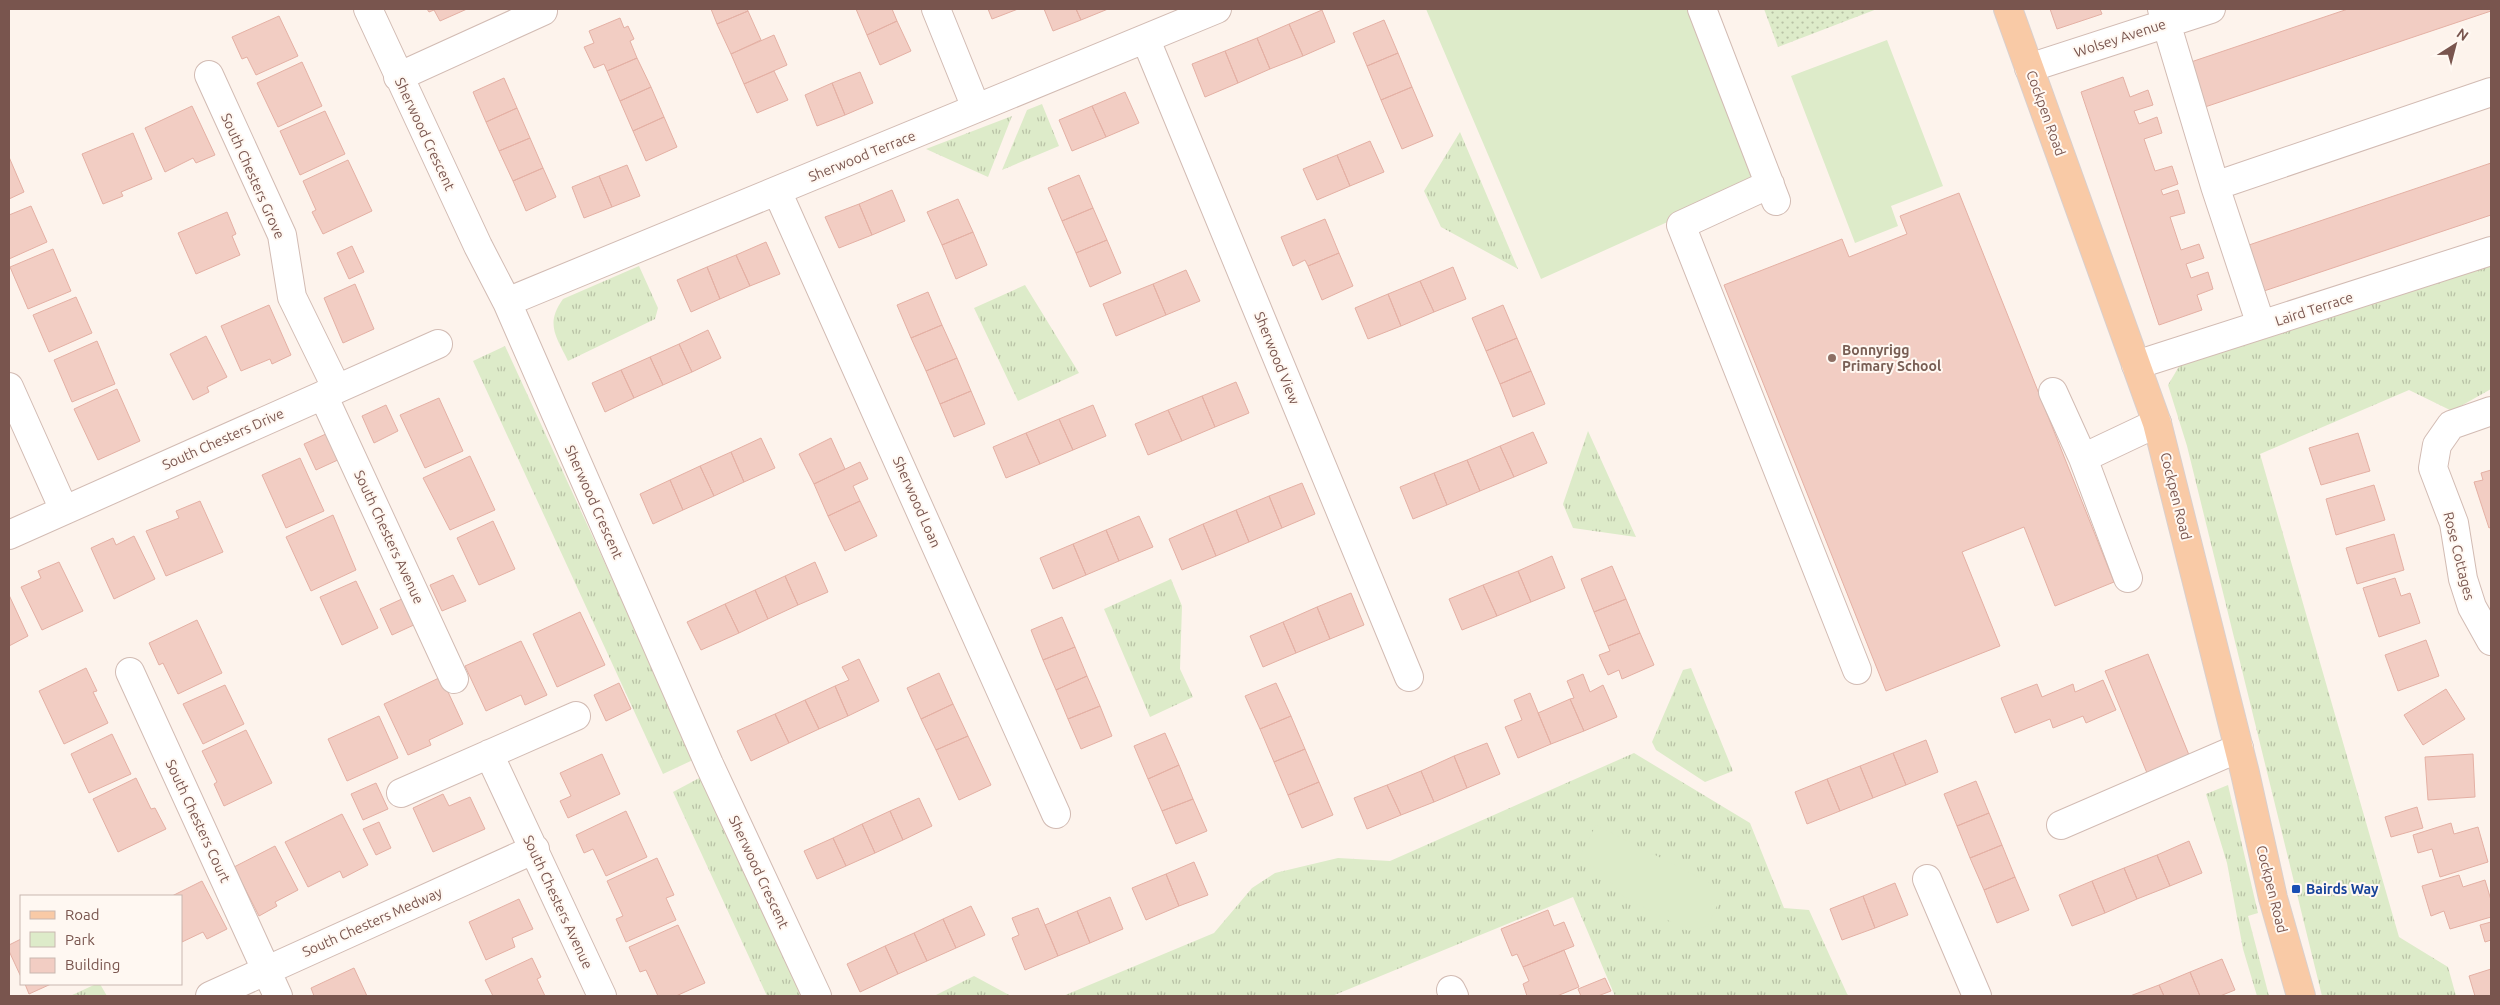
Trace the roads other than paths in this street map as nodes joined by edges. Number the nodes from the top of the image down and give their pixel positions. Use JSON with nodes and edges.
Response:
{"nodes":[{"id":1,"x":368,"y":9,"type":"edge"},
{"id":2,"x":542,"y":9,"type":"edge"},
{"id":3,"x":936,"y":9,"type":"edge"},
{"id":4,"x":1217,"y":9,"type":"edge"},
{"id":5,"x":1702,"y":9,"type":"edge"},
{"id":6,"x":2008,"y":9,"type":"edge"},
{"id":7,"x":2211,"y":9,"type":"edge"},
{"id":8,"x":2164,"y":16,"type":"edge"},
{"id":9,"x":1146,"y":40,"type":"junction"},
{"id":10,"x":2029,"y":68,"type":"junction"},
{"id":11,"x":209,"y":75,"type":"dead end"},
{"id":12,"x":398,"y":77,"type":"junction"},
{"id":13,"x":2491,"y":92,"type":"edge"},
{"id":14,"x":976,"y":108,"type":"junction"},
{"id":15,"x":2215,"y":186,"type":"junction"},
{"id":16,"x":777,"y":191,"type":"junction"},
{"id":17,"x":2491,"y":251,"type":"edge"},
{"id":18,"x":507,"y":302,"type":"junction"},
{"id":19,"x":2261,"y":326,"type":"junction"},
{"id":20,"x":438,"y":344,"type":"dead end"},
{"id":21,"x":2136,"y":365,"type":"junction"},
{"id":22,"x":9,"y":387,"type":"edge"},
{"id":23,"x":330,"y":392,"type":"junction"},
{"id":24,"x":2053,"y":392,"type":"dead end"},
{"id":25,"x":2491,"y":411,"type":"edge"},
{"id":26,"x":2157,"y":423,"type":"junction"},
{"id":27,"x":2083,"y":458,"type":"junction"},
{"id":28,"x":64,"y":510,"type":"junction"},
{"id":29,"x":9,"y":535,"type":"edge"},
{"id":30,"x":2128,"y":578,"type":"dead end"},
{"id":31,"x":2491,"y":641,"type":"edge"},
{"id":32,"x":1857,"y":670,"type":"dead end"},
{"id":33,"x":130,"y":672,"type":"dead end"},
{"id":34,"x":1408,"y":677,"type":"dead end"},
{"id":35,"x":454,"y":679,"type":"dead end"},
{"id":36,"x":576,"y":716,"type":"dead end"},
{"id":37,"x":2239,"y":748,"type":"junction"},
{"id":38,"x":489,"y":754,"type":"junction"},
{"id":39,"x":401,"y":793,"type":"dead end"},
{"id":40,"x":1056,"y":814,"type":"dead end"},
{"id":41,"x":2061,"y":824,"type":"dead end"},
{"id":42,"x":534,"y":850,"type":"junction"},
{"id":43,"x":1927,"y":879,"type":"dead end"},
{"id":44,"x":266,"y":970,"type":"junction"},
{"id":45,"x":210,"y":996,"type":"edge"},
{"id":46,"x":278,"y":996,"type":"edge"},
{"id":47,"x":602,"y":996,"type":"edge"},
{"id":48,"x":817,"y":996,"type":"edge"},
{"id":49,"x":1977,"y":996,"type":"edge"},
{"id":50,"x":2301,"y":996,"type":"edge"}],
"edges":[{"from":1,"to":12,"type":"street","name":"Sherwood Crescent"},
{"from":2,"to":12,"type":"street"},
{"from":3,"to":14,"type":"street"},
{"from":4,"to":9,"type":"street","name":"Sherwood Terrace"},
{"from":5,"to":32,"type":"street"},
{"from":6,"to":10,"type":"main road","name":"Cockpen Road"},
{"from":7,"to":8,"type":"street","name":"Wolsey Avenue"},
{"from":8,"to":10,"type":"street","name":"Wolsey Avenue"},
{"from":8,"to":15,"type":"street"},
{"from":9,"to":14,"type":"street","name":"Sherwood Terrace"},
{"from":9,"to":34,"type":"street","name":"Sherwood View"},
{"from":10,"to":21,"type":"main road","name":"Cockpen Road"},
{"from":11,"to":23,"type":"street","name":"South Chesters Grove"},
{"from":12,"to":18,"type":"street","name":"Sherwood Crescent"},
{"from":13,"to":15,"type":"street"},
{"from":14,"to":16,"type":"street","name":"Sherwood Terrace"},
{"from":15,"to":19,"type":"street"},
{"from":16,"to":18,"type":"street","name":"Sherwood Terrace"},
{"from":16,"to":40,"type":"street","name":"Sherwood Loan"},
{"from":17,"to":19,"type":"street","name":"Laird Terrace"},
{"from":18,"to":48,"type":"street","name":"Sherwood Crescent"},
{"from":19,"to":21,"type":"street","name":"Laird Terrace"},
{"from":20,"to":23,"type":"street","name":"South Chesters Drive"},
{"from":21,"to":26,"type":"main road","name":"Cockpen Road"},
{"from":22,"to":28,"type":"street"},
{"from":23,"to":28,"type":"street","name":"South Chesters Drive"},
{"from":23,"to":35,"type":"street","name":"South Chesters Avenue"},
{"from":24,"to":27,"type":"street"},
{"from":25,"to":31,"type":"street","name":"Rose Cottages"},
{"from":26,"to":27,"type":"street"},
{"from":26,"to":37,"type":"main road","name":"Cockpen Road"},
{"from":27,"to":30,"type":"street"},
{"from":28,"to":29,"type":"street","name":"South Chesters Drive"},
{"from":33,"to":44,"type":"street","name":"South Chesters Court"},
{"from":36,"to":38,"type":"street"},
{"from":37,"to":41,"type":"street"},
{"from":37,"to":50,"type":"main road","name":"Cockpen Road"},
{"from":38,"to":39,"type":"street"},
{"from":38,"to":42,"type":"street","name":"South Chesters Avenue"},
{"from":42,"to":44,"type":"street","name":"South Chesters Medway"},
{"from":42,"to":47,"type":"street","name":"South Chesters Avenue"},
{"from":43,"to":49,"type":"street"},
{"from":44,"to":45,"type":"street","name":"South Chesters Medway"},
{"from":44,"to":46,"type":"street","name":"South Chesters Court"}]}
